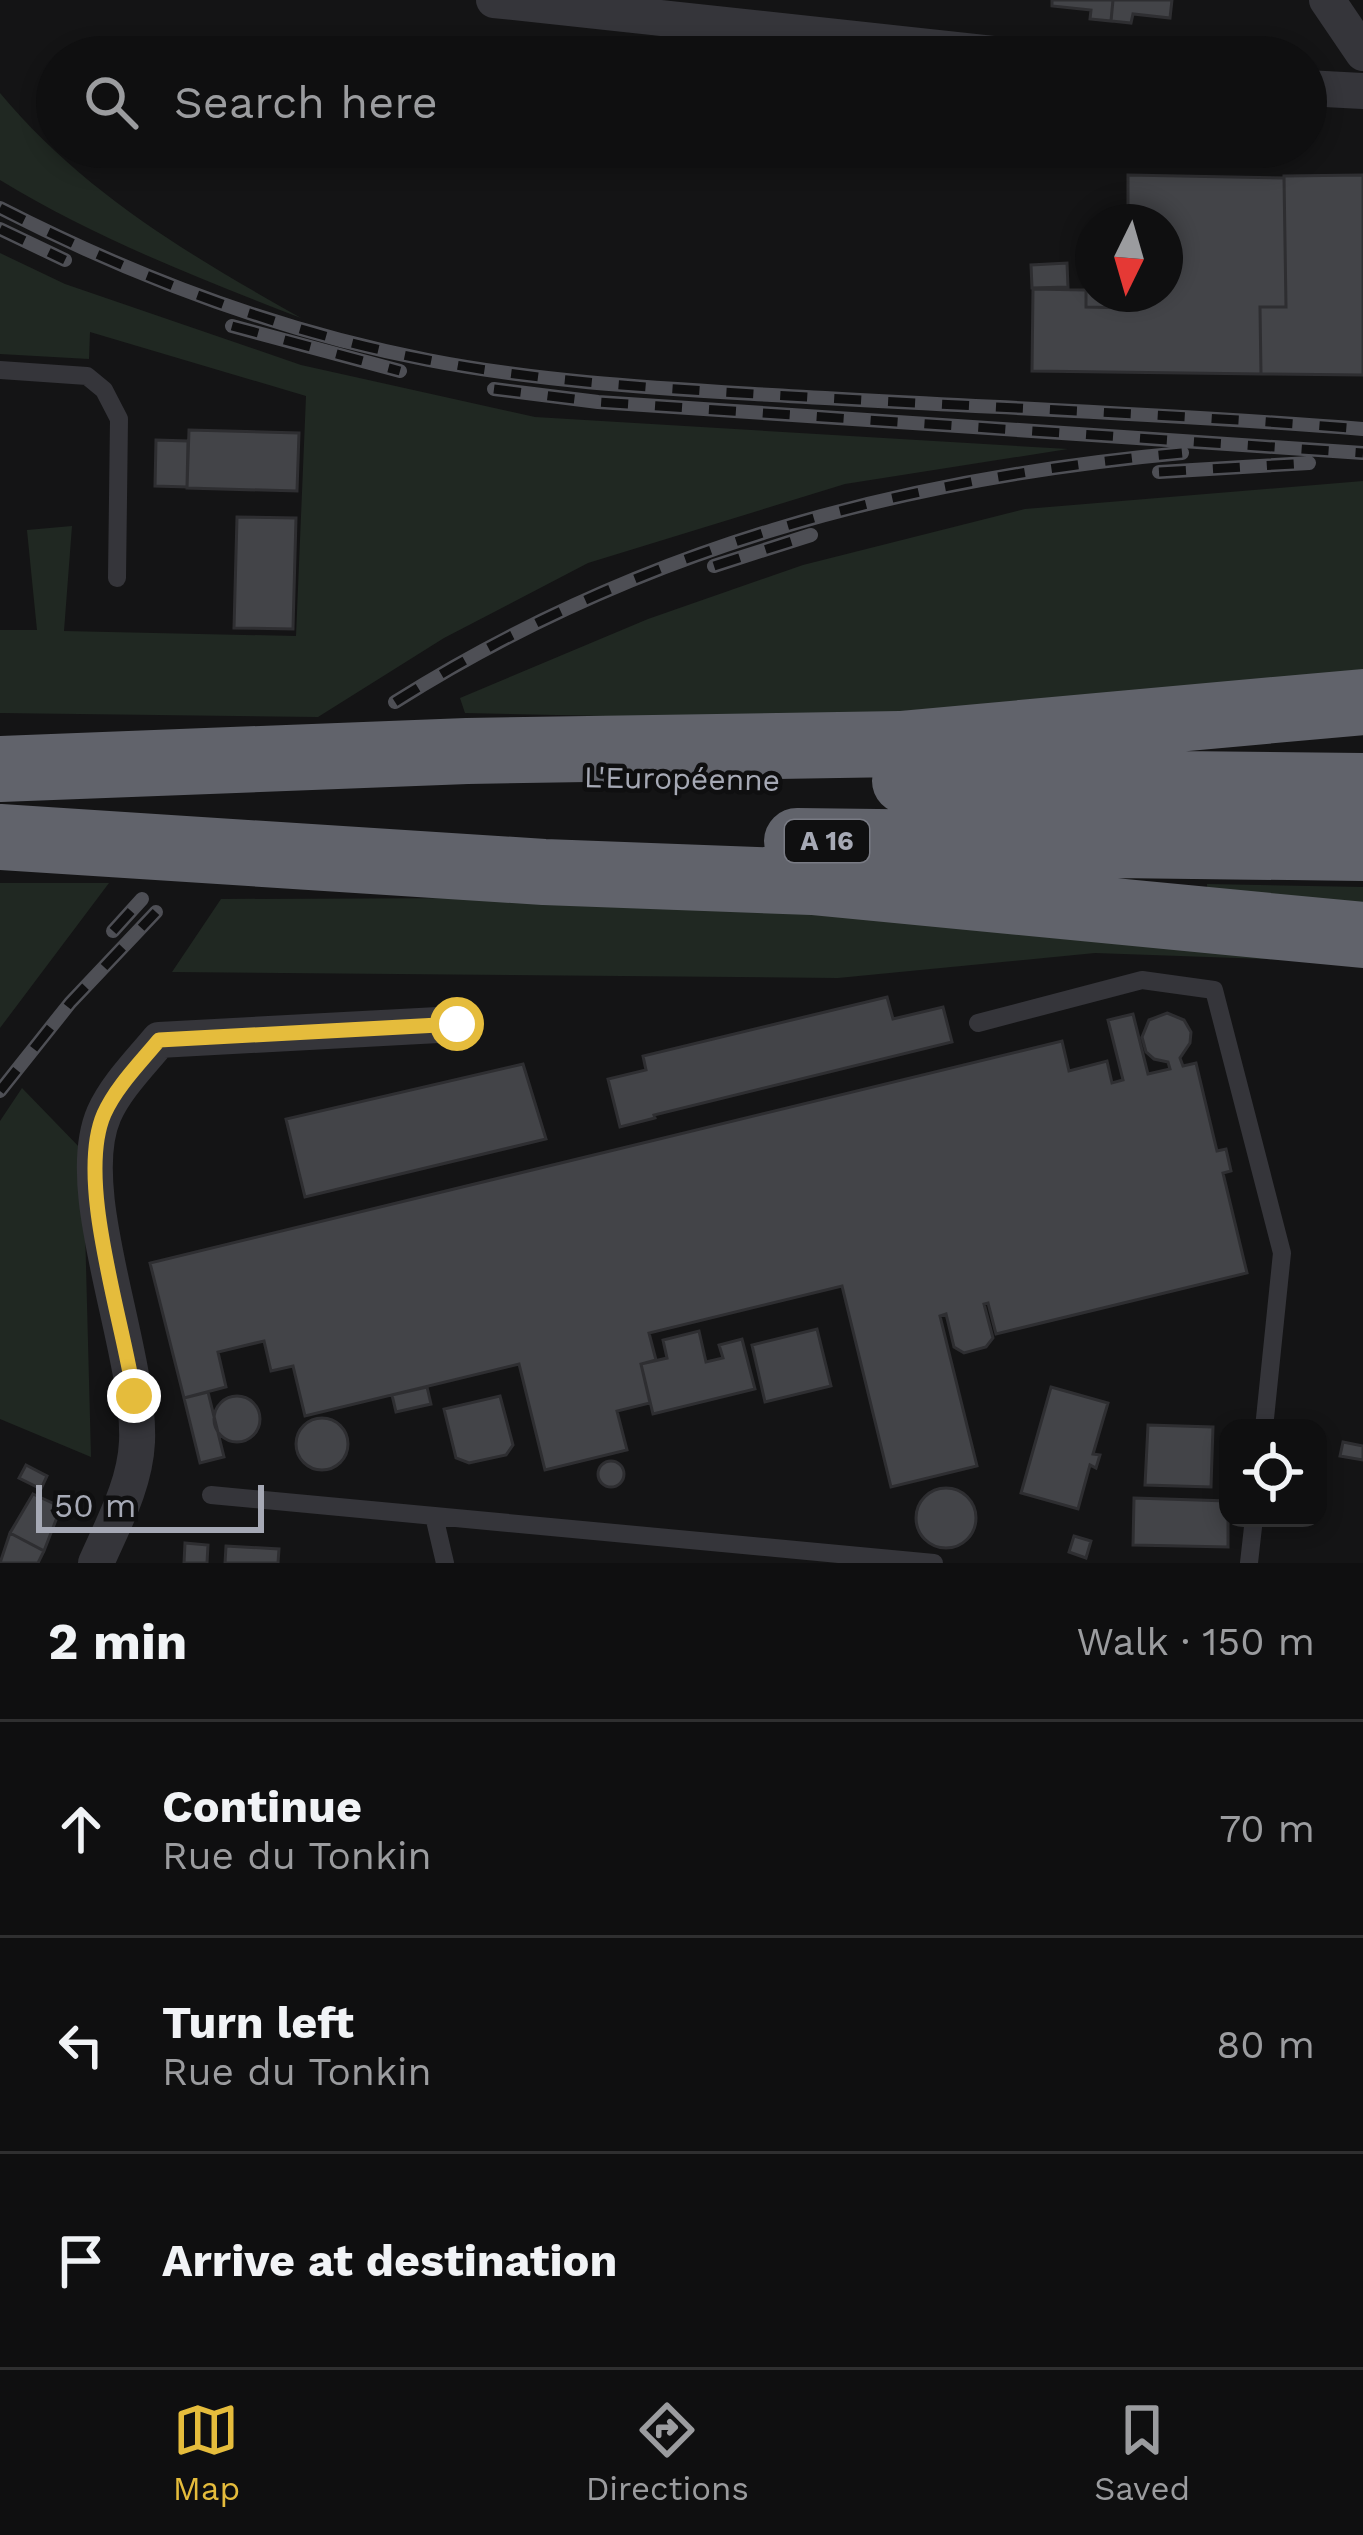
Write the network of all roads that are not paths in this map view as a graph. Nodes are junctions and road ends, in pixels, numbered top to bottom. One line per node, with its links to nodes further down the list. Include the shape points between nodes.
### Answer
1 (494, 0): 3 (street)
2 (1327, 0): 4 (street)
3 (827, 36)
4 (1363, 53)
5 (1327, 89): 6 (street)
6 (1363, 92)
7 (0, 370): 8 (lane, via 87,376 104,390 119,419)
8 (117, 578)
9 (1363, 702): 10 (highway, via 900,744)
10 (381, 765): 11 (highway, L'Européenne / A 16); 12 (highway, L'Européenne / A 16)
11 (0, 770)
12 (1363, 787)
13 (0, 835): 14 (highway)
14 (279, 846): 15 (highway, L'Européenne / A 16); 16 (highway, via 812,882)
15 (1363, 848)
16 (1363, 934)
17 (978, 1023): 19 (lane, via 1142,980 1214,990 1282,1253)
18 (457, 1024): 24 (street, via 159,1040 112,1100 99,1129 96,1185 137,1441 128,1491)
19 (1265, 1419)
20 (211, 1496): 21 (lane)
21 (434, 1516): 23 (lane); 25 (lane)
22 (1253, 1527): 27 (lane)
23 (800, 1557): 26 (lane)
24 (96, 1563)
25 (445, 1563)
26 (934, 1563)
27 (1250, 1563)

